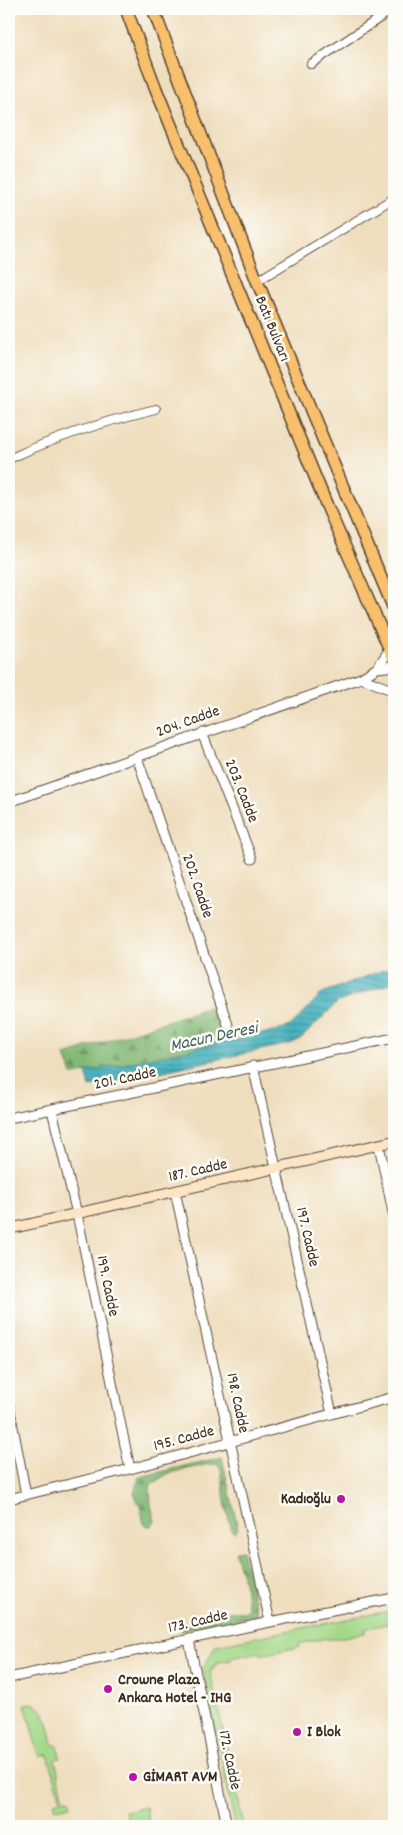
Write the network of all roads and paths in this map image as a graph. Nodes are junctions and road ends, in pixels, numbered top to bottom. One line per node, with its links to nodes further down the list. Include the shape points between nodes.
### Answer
1 (126, 9): 11 (main road, Batı Bulvarı, via 327,506)
2 (154, 9): 6 (main road, Batı Bulvarı)
3 (393, 9): 4 (street)
4 (311, 64)
5 (394, 198): 6 (street)
6 (257, 281): 9 (main road, Batı Bulvarı)
7 (156, 409): 8 (street, via 106,421)
8 (9, 459)
9 (390, 592): 10 (main road, Batı Bulvarı)
10 (394, 609)
11 (393, 651): 13 (street, 204. Cadde)
12 (394, 666): 13 (street, 204. Cadde)
13 (377, 668): 14 (street, 204. Cadde)
14 (361, 678): 15 (street); 16 (street, 204. Cadde)
15 (394, 691)
16 (202, 733): 17 (street, 204. Cadde); 19 (street, 203. Cadde)
17 (137, 757): 18 (street, 204. Cadde); 20 (street, 202. Cadde)
18 (9, 802)
19 (252, 859)
20 (228, 1025)
21 (394, 1038): 22 (street, 201. Cadde)
22 (253, 1066): 23 (street, 201. Cadde); 27 (street, 197. Cadde)
23 (52, 1110): 24 (street, 201. Cadde); 29 (street, 199. Cadde)
24 (9, 1118)
25 (394, 1141): 26 (main road, 187. Cadde)
26 (379, 1145): 27 (main road, 187. Cadde); 30 (street)
27 (276, 1168): 28 (main road, 187. Cadde); 34 (street, 197. Cadde)
28 (175, 1192): 29 (main road, 187. Cadde); 35 (street, 198. Cadde)
29 (77, 1214): 31 (main road, 187. Cadde); 36 (street, 199. Cadde)
30 (394, 1217)
31 (9, 1229)
32 (394, 1397): 34 (street, 195. Cadde)
33 (9, 1406): 37 (street)
34 (332, 1414): 35 (street, 195. Cadde)
35 (230, 1442): 36 (street, 195. Cadde); 40 (street, 198. Cadde)
36 (130, 1469): 37 (street, 195. Cadde)
37 (26, 1495): 38 (street, 195. Cadde)
38 (9, 1499)
39 (394, 1598): 40 (street, 173. Cadde)
40 (270, 1622): 41 (street, 173. Cadde)
41 (189, 1640): 42 (street, 173. Cadde); 43 (street, 172. Cadde)
42 (9, 1678)
43 (227, 1826)

